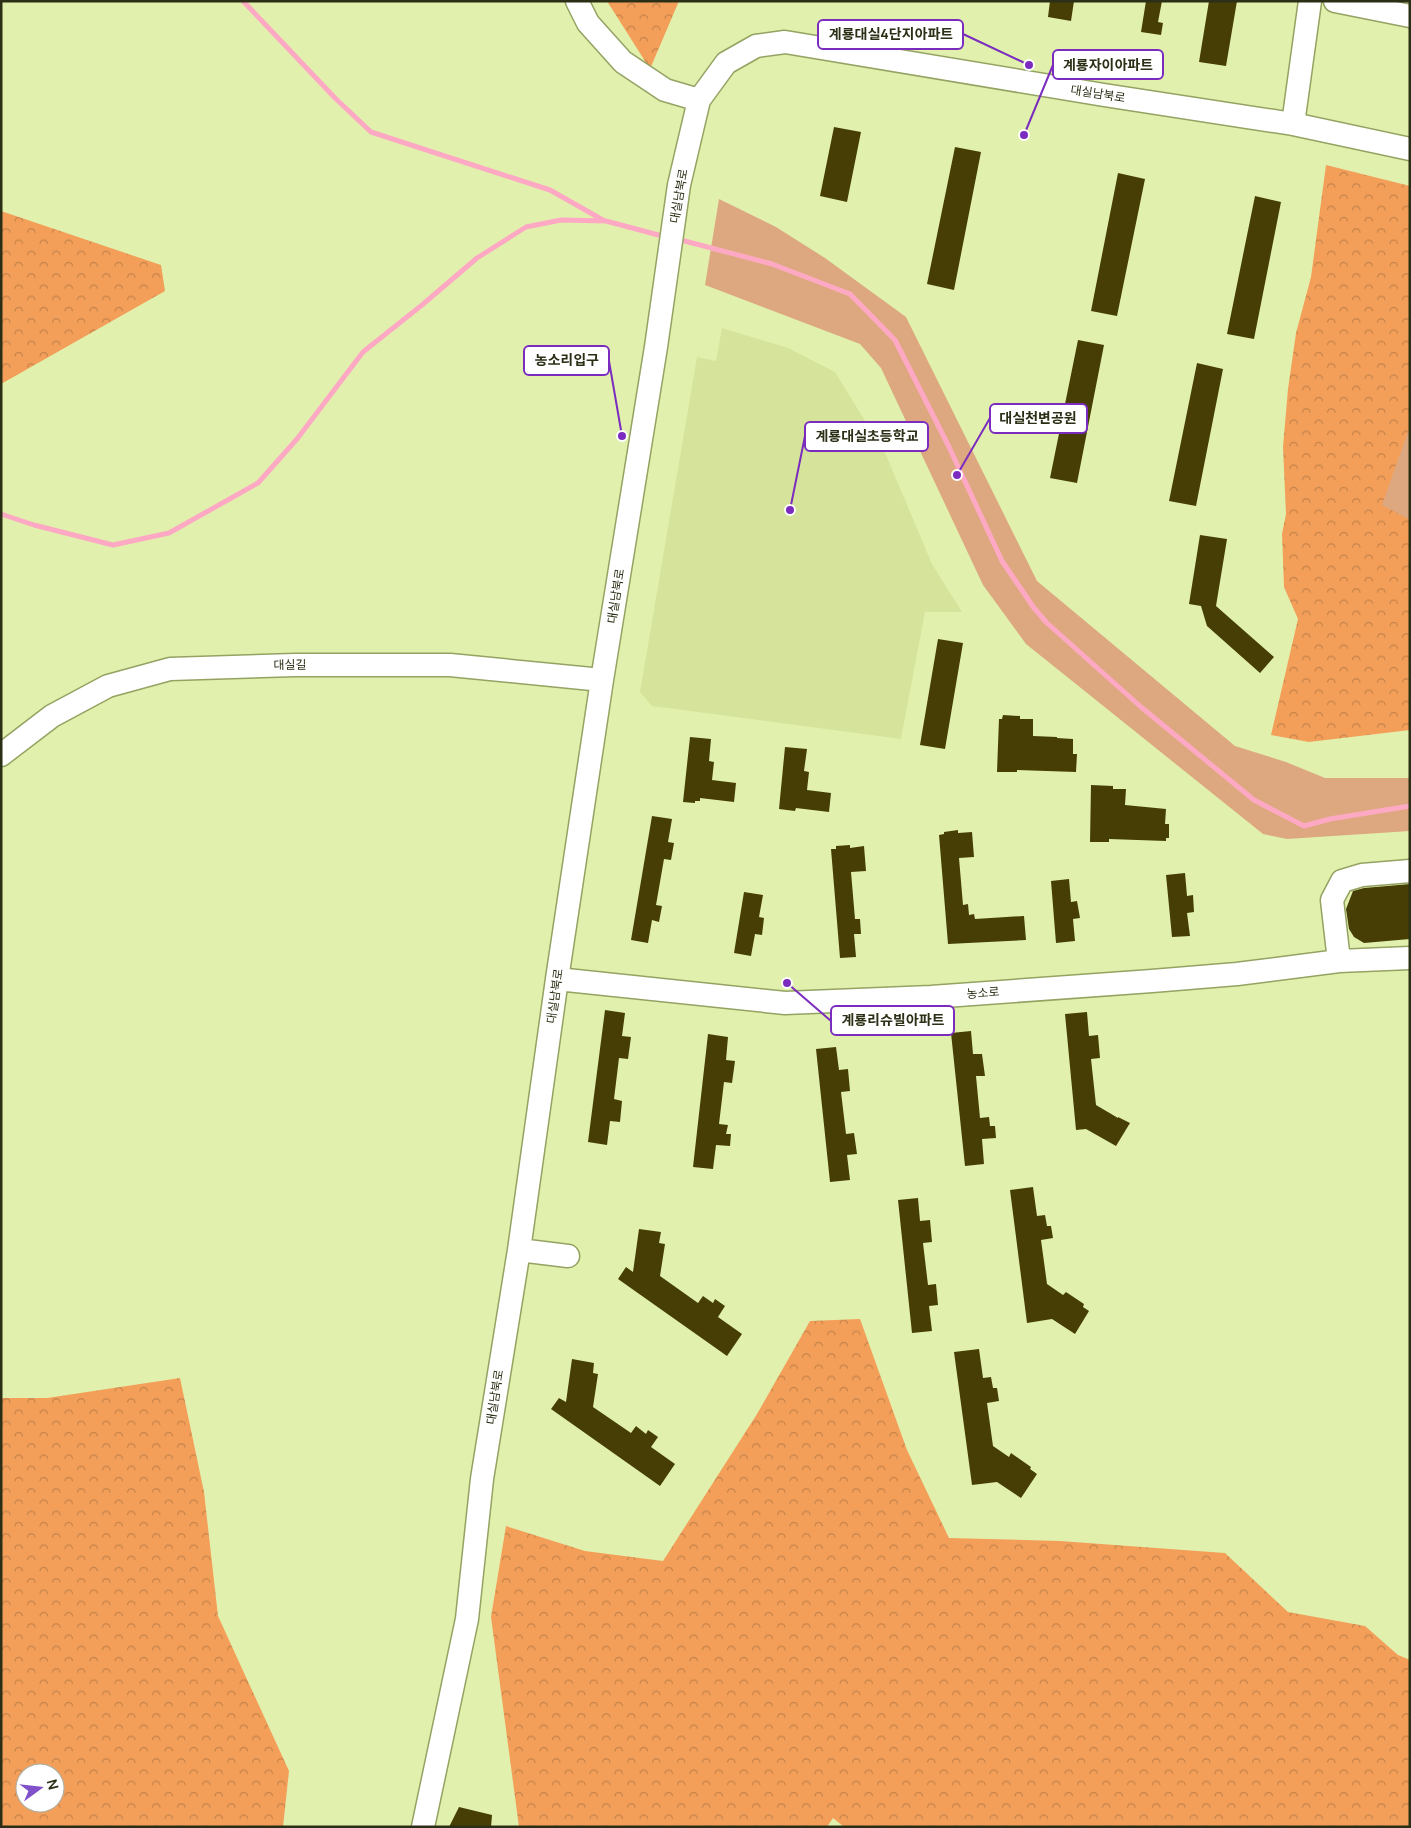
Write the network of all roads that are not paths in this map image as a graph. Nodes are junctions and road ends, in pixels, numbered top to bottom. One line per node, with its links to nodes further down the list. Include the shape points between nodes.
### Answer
1 (577, 1): 5 (street, via 588,23 623,62 665,90)
2 (1310, 1): 6 (street)
3 (1335, 1): 4 (street)
4 (1410, 16)
5 (699, 100): 6 (street, 대실남북로, via 726,63 756,46 785,42); 8 (street, 대실남북로, via 679,185)
6 (1292, 124): 7 (street, 대실남북로)
7 (1410, 149)
8 (602, 680): 9 (street, 대실길, via 450,665 170,669 108,686 52,716); 13 (street, 대실남북로)
9 (1, 755)
10 (1410, 871): 12 (street, via 1362,874 1342,881 1332,900)
11 (1410, 958): 12 (street, 농소로)
12 (1339, 961): 13 (street, 농소로, via 1152,981 931,997 785,1003)
13 (557, 979): 14 (street, 대실남북로)
14 (519, 1250): 15 (street); 16 (street, 대실남북로, via 482,1479 467,1619)
15 (568, 1256)
16 (423, 1827)

